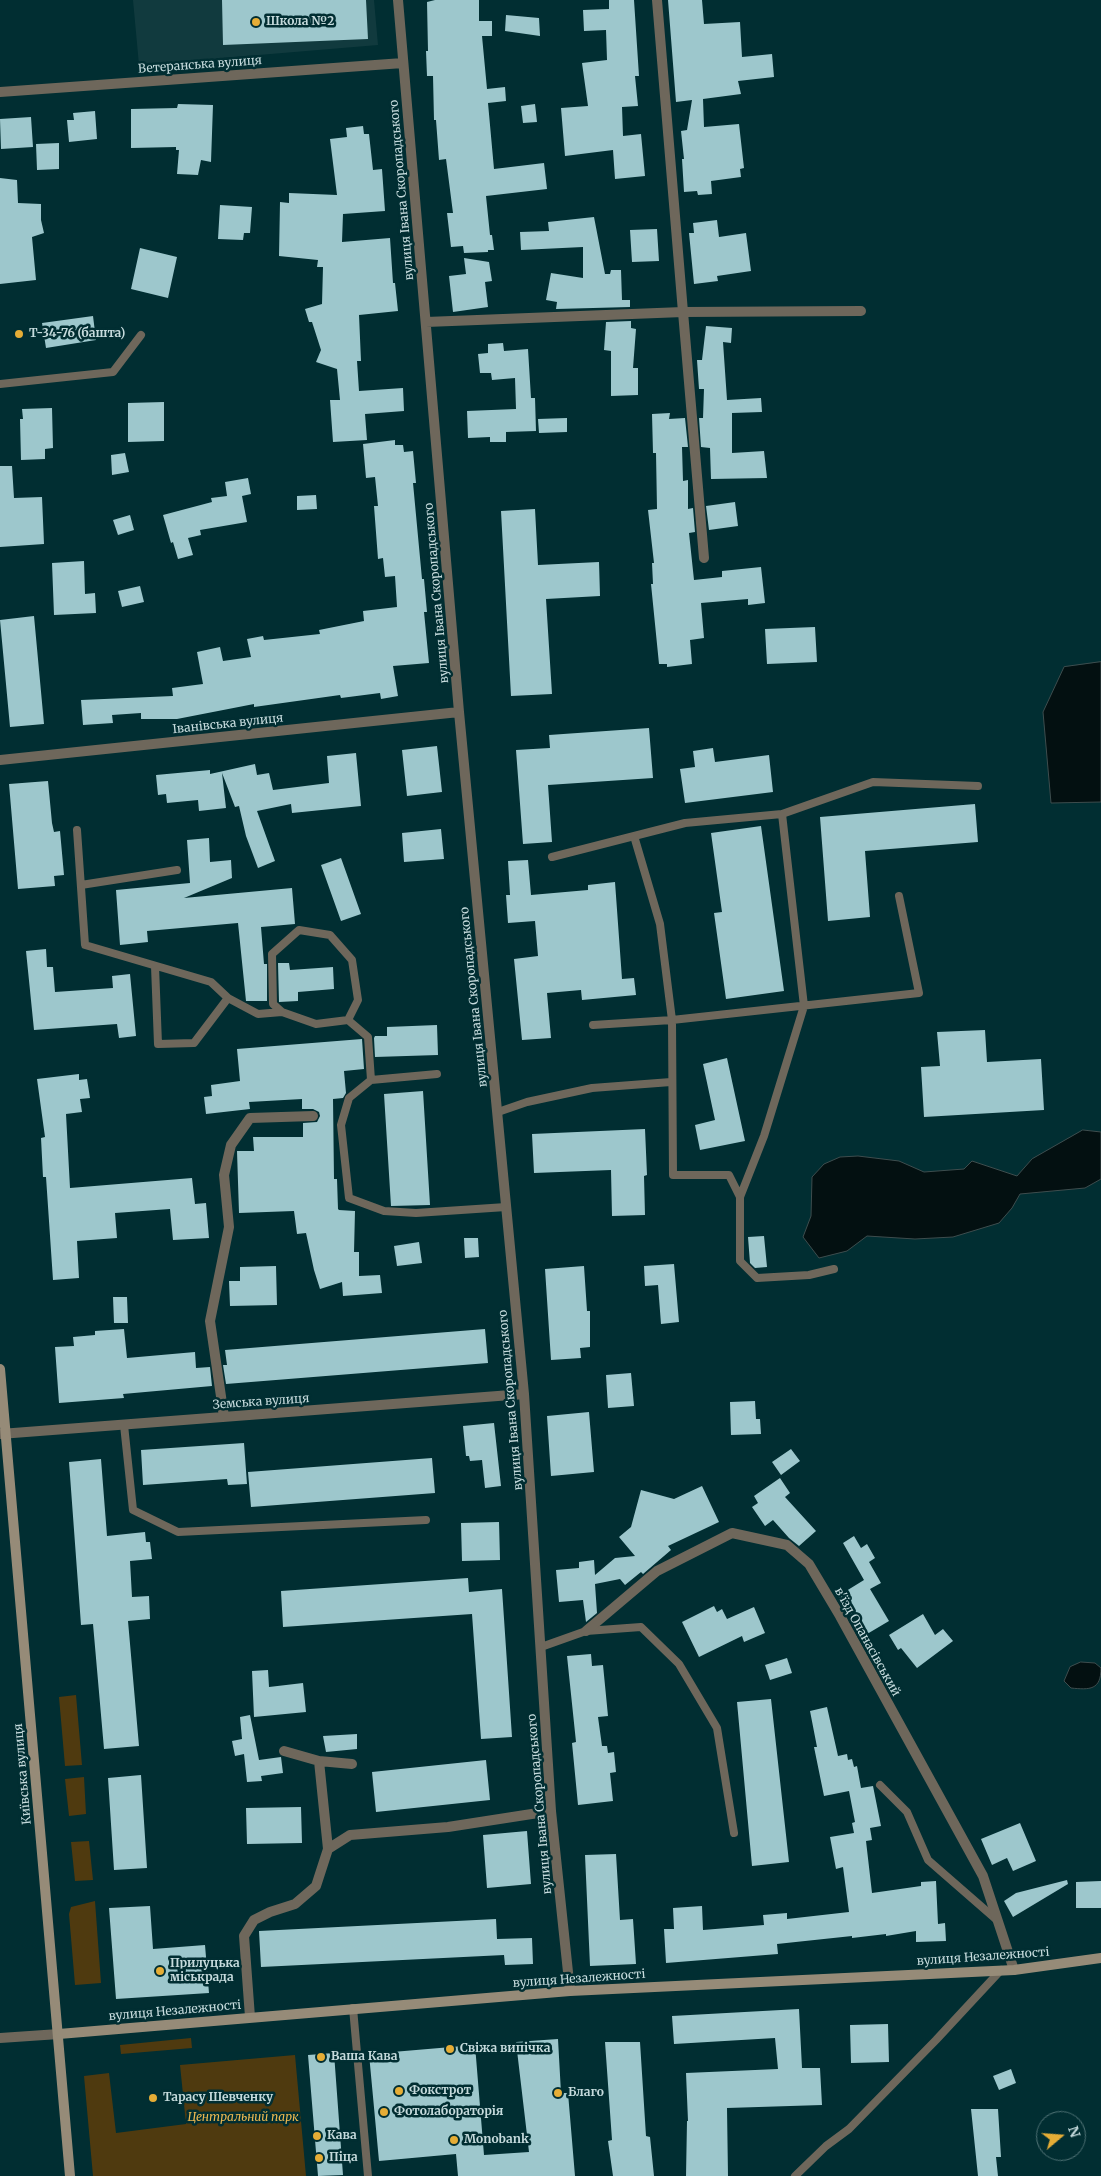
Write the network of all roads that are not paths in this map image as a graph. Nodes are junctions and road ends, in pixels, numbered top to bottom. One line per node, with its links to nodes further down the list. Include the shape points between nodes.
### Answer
1 (398, 0): 3 (street, вулиця Івана Скоропадського)
2 (656, 0): 6 (street)
3 (402, 64): 4 (street, Ветеранська вулиця); 7 (street, вулиця Івана Скоропадського)
4 (0, 92)
5 (861, 311): 6 (street)
6 (682, 312): 7 (street); 10 (street)
7 (426, 322): 11 (street, вулиця Івана Скоропадського)
8 (141, 335): 9 (lane, via 113,372)
9 (0, 384)
10 (704, 558)
11 (459, 712): 12 (street, Іванівська вулиця); 31 (street, вулиця Івана Скоропадського)
12 (0, 760)
13 (978, 786): 14 (lane, via 872,782)
14 (782, 814): 16 (lane, via 684,823); 23 (lane)
15 (77, 830): 19 (lane)
16 (634, 836): 17 (lane); 26 (lane, via 660,924)
17 (552, 857)
18 (177, 870): 19 (lane)
19 (81, 885): 21 (lane, via 85,945)
20 (899, 896): 23 (lane, via 919,993)
21 (155, 966): 22 (lane, via 211,982); 22 (lane, via 158,1044 194,1043)
22 (228, 998): 24 (lane, via 258,1014)
23 (804, 1006): 26 (lane); 33 (lane, via 764,1136)
24 (282, 1012): 25 (lane, via 316,1024); 25 (lane, via 273,1004 272,954 299,930 330,935 352,960 358,1000)
25 (348, 1020): 29 (lane, via 368,1037)
26 (672, 1020): 27 (lane); 30 (lane)
27 (593, 1025)
28 (437, 1074): 29 (lane)
29 (371, 1080): 34 (lane, via 349,1098 341,1125 348,1198 384,1211 416,1213)
30 (671, 1082): 31 (lane, via 592,1088 527,1102); 33 (lane, via 673,1175 729,1175)
31 (498, 1112): 34 (street, вулиця Івана Скоропадського)
32 (313, 1116): 38 (street, via 250,1118 231,1145 224,1174 229,1227 210,1321)
33 (740, 1197): 35 (lane, via 740,1261 757,1278 809,1275)
34 (506, 1207): 37 (street, вулиця Івана Скоропадського)
35 (834, 1269)
36 (0, 1369): 40 (main road, Київська вулиця)
37 (524, 1394): 38 (street, Земська вулиця); 43 (street, вулиця Івана Скоропадського)
38 (224, 1417): 39 (street, Земська вулиця)
39 (124, 1425): 40 (street, Земська вулиця); 41 (lane, via 133,1510 178,1532)
40 (3, 1434): 58 (main road, Київська вулиця)
41 (426, 1520)
42 (586, 1632): 43 (lane); 49 (lane, via 641,1627 678,1664 717,1728); 51 (street, в'їзд Опанасівський, via 657,1571 732,1533 787,1545 809,1564 840,1616 983,1876)
43 (541, 1647): 48 (street, вулиця Івана Скоропадського)
44 (284, 1751): 45 (street)
45 (319, 1761): 46 (street); 50 (street)
46 (352, 1764)
47 (880, 1785): 51 (lane, via 906,1812 928,1860)
48 (551, 1811): 50 (street, via 448,1827 350,1836); 55 (street, вулиця Івана Скоропадського)
49 (734, 1833)
50 (328, 1849): 57 (street, via 316,1886 295,1904 254,1920 244,1936)
51 (998, 1920): 54 (street, в'їзд Опанасівський)
52 (1101, 1958): 54 (main road, вулиця Незалежності)
53 (1001, 1970): 54 (main road, вулиця Незалежності); 55 (main road, вулиця Незалежності); 62 (lane, via 849,2129)
54 (1014, 1970)
55 (570, 1991): 56 (main road, вулиця Незалежності)
56 (353, 2008): 57 (main road, вулиця Незалежності); 61 (lane)
57 (250, 2016): 58 (main road, вулиця Незалежності)
58 (59, 2034): 59 (street); 60 (main road, Київська вулиця)
59 (0, 2038)
60 (70, 2176)
61 (368, 2176)
62 (795, 2176)

